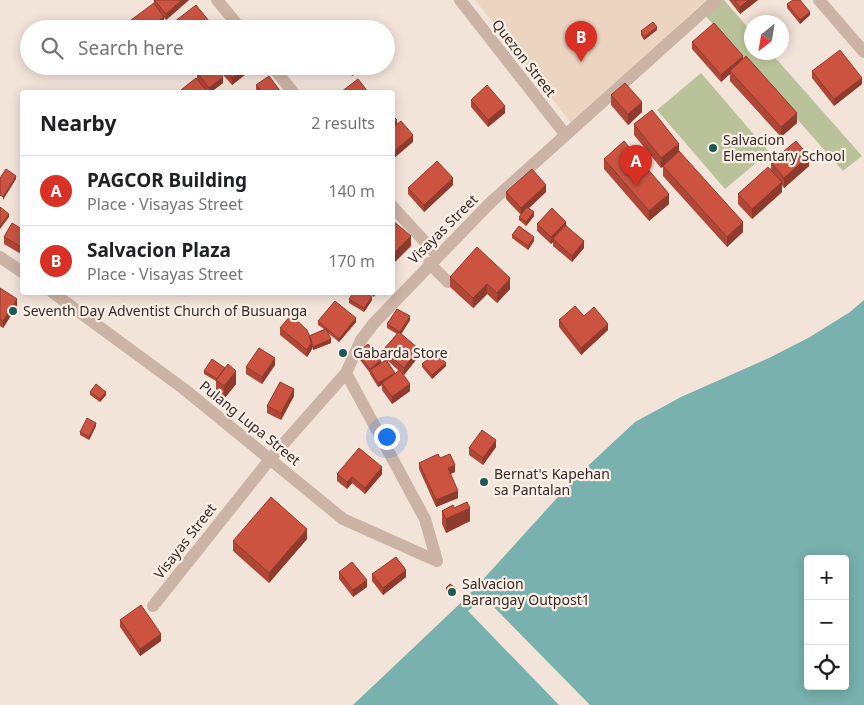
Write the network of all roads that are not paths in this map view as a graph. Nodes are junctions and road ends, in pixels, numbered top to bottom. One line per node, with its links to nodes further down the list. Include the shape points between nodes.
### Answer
1 (217, 0): 5 (street)
2 (460, 0): 9 (street, Quezon Street)
3 (716, 0): 9 (street, Visayas Street)
4 (819, 0): 6 (street)
5 (234, 20)
6 (864, 52)
7 (279, 75): 8 (street)
8 (291, 90)
9 (565, 134): 12 (street, Visayas Street)
10 (395, 210): 12 (street)
11 (0, 257): 13 (street)
12 (434, 260): 14 (street); 16 (street, Visayas Street, via 374,323 361,340)
13 (20, 271)
14 (448, 282)
15 (56, 295): 17 (street, Pulang Lupa Street)
16 (346, 373): 17 (street, Visayas Street); 17 (street, Pulang Lupa Street, via 425,519 437,561 343,519)
17 (271, 458): 18 (street, Visayas Street)
18 (153, 606)

